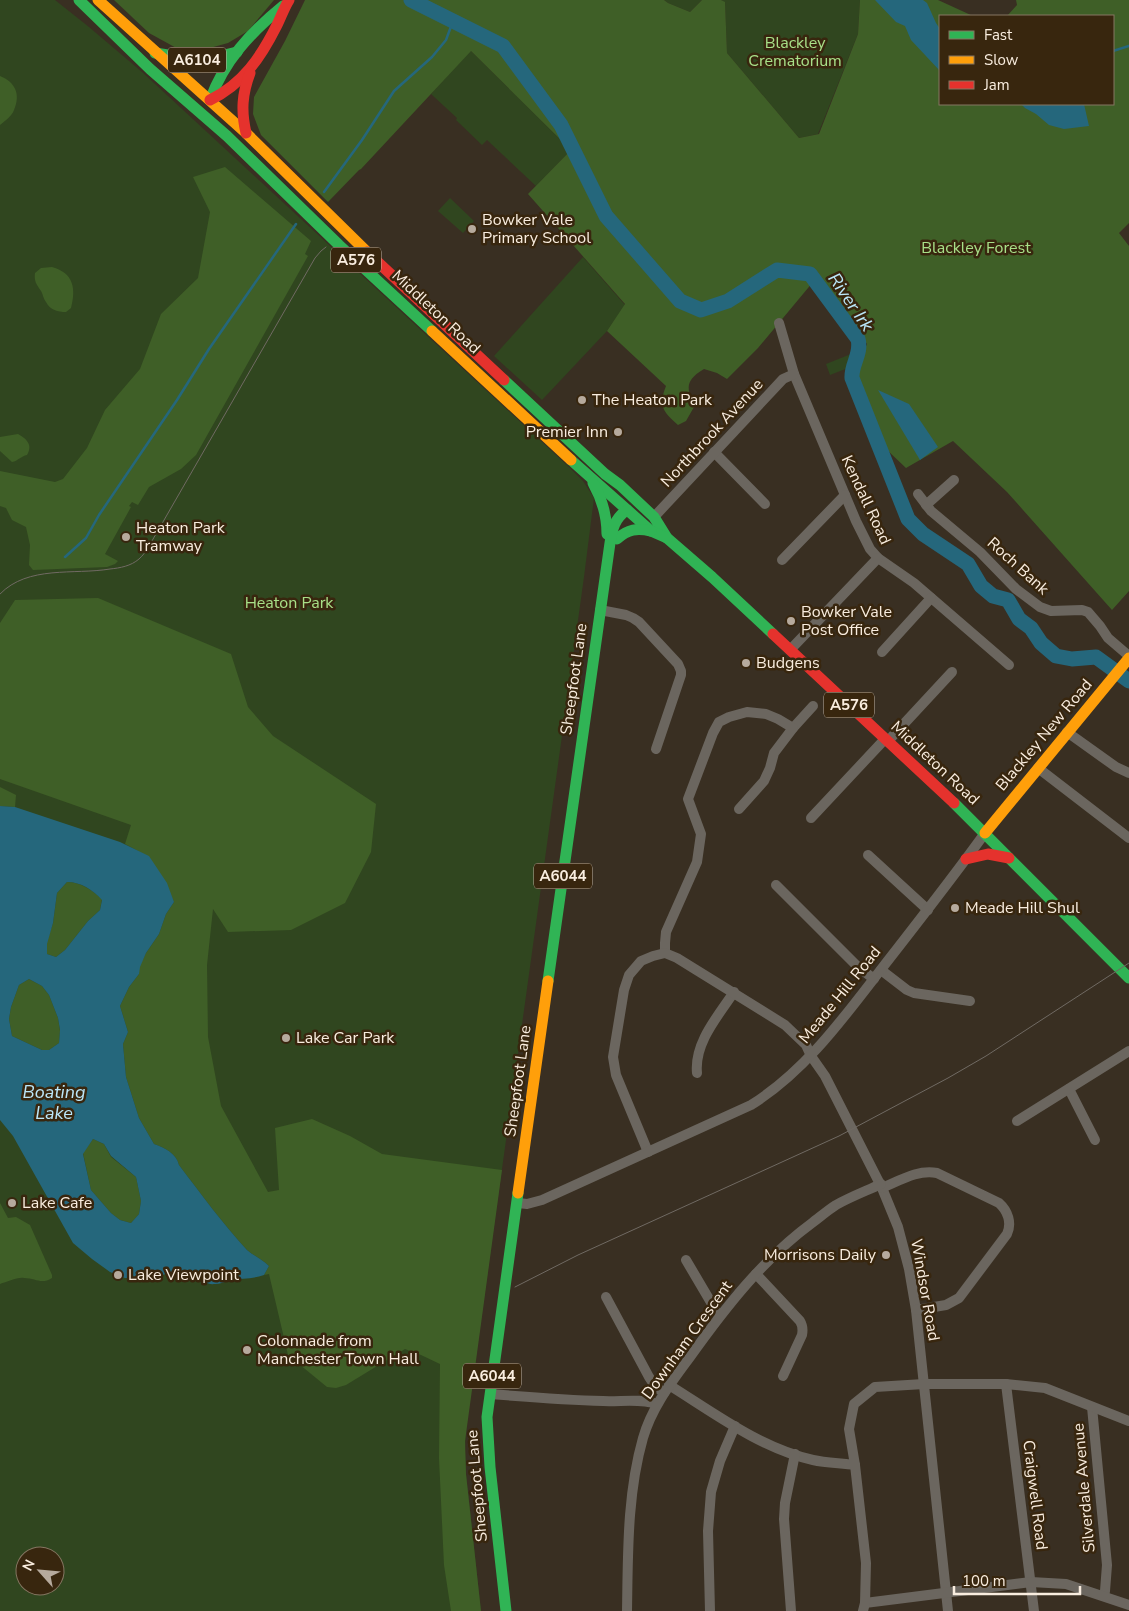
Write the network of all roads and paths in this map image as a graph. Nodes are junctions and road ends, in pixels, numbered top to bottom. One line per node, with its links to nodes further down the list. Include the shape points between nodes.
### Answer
1 (78, 0): 7 (main road, Middleton Road / A576)
2 (98, 0): 4 (main road, Middleton Road / A576)
3 (287, 2): 5 (main road, A6104); 6 (main road, A6104)
4 (155, 52): 5 (main road, A6104, via 199,60); 8 (main road, Middleton Road / A576)
5 (238, 52): 8 (main road, A6104, via 222,72)
6 (253, 67): 8 (main road, A6104, via 229,90); 9 (main road, A6104, via 241,104)
7 (175, 91): 8 (main road, A6104); 10 (main road, Middleton Road / A576)
8 (210, 100): 9 (main road, Middleton Road / A576); 10 (main road)
9 (246, 133): 13 (main road, Middleton Road / A576, via 348,235)
10 (228, 136): 14 (main road, Middleton Road / A576, via 339,245)
11 (779, 323): 12 (street, Kendall Road)
12 (794, 374): 15 (street, Northbrook Avenue, via 783,379); 20 (street, Kendall Road)
13 (536, 409): 14 (main road); 16 (main road, Middleton Road / A576)
14 (536, 428): 17 (main road, Middleton Road / A576)
15 (714, 452): 21 (street); 25 (street, Northbrook Avenue)
16 (605, 474): 23 (main road, Middleton Road / A576); 24 (main road, A576, via 610,485 625,500)
17 (589, 476): 24 (main road, Middleton Road / A576); 29 (main road, Sheepfoot Lane / A6044, via 607,515)
18 (954, 480): 22 (street)
19 (918, 494): 22 (street, Roch Bank)
20 (845, 495): 30 (street, Kendall Road, via 865,540); 31 (street)
21 (765, 504)
22 (926, 505): 36 (street, Roch Bank, via 1016,589 1040,607 1051,611 1088,612)
23 (645, 508): 24 (main road); 25 (main road, Middleton Road / A576)
24 (627, 510): 26 (main road, Middleton Road / A576); 28 (main road, Sheepfoot Lane / A6044); 29 (main road, Sheepfoot Lane / A6044, via 615,521)
25 (654, 517): 27 (main road, Middleton Road / A576)
26 (651, 531): 27 (main road, Middleton Road / A576); 28 (main road, via 632,529)
27 (667, 538): 34 (main road, Middleton Road / A576)
28 (617, 539): 29 (main road, Sheepfoot Lane / A6044)
29 (608, 555): 33 (main road, Sheepfoot Lane / A6044)
30 (878, 558): 32 (street, Kendall Road); 34 (street)
31 (782, 560)
32 (931, 598): 35 (street); 37 (street, Kendall Road)
33 (600, 610): 43 (street, via 634,618 674,659 681,671); 68 (main road, Sheepfoot Lane / A6044)
34 (790, 650): 42 (main road, Middleton Road / A576)
35 (882, 652)
36 (1127, 660): 41 (main road, Blackley New Road)
37 (1009, 665)
38 (952, 672): 42 (street)
39 (814, 706): 40 (street)
40 (793, 728): 46 (street, via 774,752 764,781); 55 (street, via 766,714 748,712 719,722 688,799 701,834 697,862 666,932)
41 (1067, 732): 44 (main road, Blackley New Road); 45 (street)
42 (887, 740): 47 (street); 48 (main road, Middleton Road / A576)
43 (656, 749)
44 (1038, 768): 48 (main road, Blackley New Road); 49 (street)
45 (1129, 773)
46 (739, 809)
47 (812, 818)
48 (985, 833): 51 (street, Meade Hill Road); 52 (main road, Middleton Road / A576)
49 (1129, 838)
50 (868, 855): 54 (street)
51 (966, 859): 52 (main road, via 984,854); 54 (street, Meade Hill Road)
52 (1009, 859): 57 (main road, Middleton Road / A576)
53 (776, 885): 56 (street, via 857,966)
54 (928, 910): 56 (street, Meade Hill Road)
55 (665, 954): 58 (street, Windsor Road); 66 (street, via 641,961 629,975 614,1057 616,1075)
56 (877, 975): 59 (street, via 914,993); 61 (street, Meade Hill Road)
57 (1129, 978)
58 (734, 992): 61 (street, Windsor Road, via 796,1034); 62 (street, via 702,1044 696,1064)
59 (970, 1001)
60 (1129, 1051): 63 (street)
61 (811, 1056): 66 (street, Meade Hill Road, via 755,1102); 67 (street, Windsor Road)
62 (697, 1073)
63 (1069, 1089): 64 (street); 65 (street)
64 (1017, 1121)
65 (1095, 1140)
66 (648, 1152): 68 (street, Meade Hill Road, via 542,1200 527,1204)
67 (882, 1186): 70 (street, Downham Crescent, via 835,1206 800,1232); 72 (street, Windsor Road, via 900,1236); 72 (street, Downham Crescent, via 914,1175 937,1173 999,1203 1008,1215 1007,1234 959,1298 946,1305)
68 (518, 1202): 78 (main road, Sheepfoot Lane / A6044)
69 (686, 1260): 73 (street)
70 (756, 1274): 73 (street, Downham Crescent); 74 (street, via 802,1326 802,1335)
71 (606, 1297): 77 (street, via 649,1377 655,1386)
72 (916, 1310): 75 (street, Windsor Road)
73 (719, 1316): 77 (street, Downham Crescent)
74 (783, 1376)
75 (924, 1384): 76 (street); 84 (street, via 875,1387 854,1404 849,1429); 86 (street, Windsor Road)
76 (1006, 1384): 80 (street, via 1045,1388); 85 (street, Craigwell Road)
77 (667, 1389): 79 (street, Downham Crescent); 82 (street)
78 (490, 1394): 79 (street, via 616,1402 642,1400); 90 (main road, Sheepfoot Lane / A6044, via 487,1431)
79 (657, 1404): 91 (street, Downham Crescent, via 642,1439 633,1484)
80 (1092, 1407): 81 (street); 87 (street, Silverdale Avenue, via 1107,1565)
81 (1129, 1422)
82 (735, 1426): 83 (street); 92 (street, via 710,1492)
83 (795, 1454): 84 (street, via 813,1460); 93 (street, via 784,1520)
84 (855, 1465): 89 (street, via 866,1564)
85 (1031, 1582): 86 (street); 87 (street, via 1066,1584); 95 (street, Craigwell Road)
86 (945, 1592): 89 (street); 94 (street, Windsor Road)
87 (1104, 1596): 88 (street)
88 (1129, 1605)
89 (864, 1607)
90 (506, 1611)
91 (627, 1611)
92 (710, 1611)
93 (790, 1611)
94 (948, 1611)
95 (1034, 1611)

